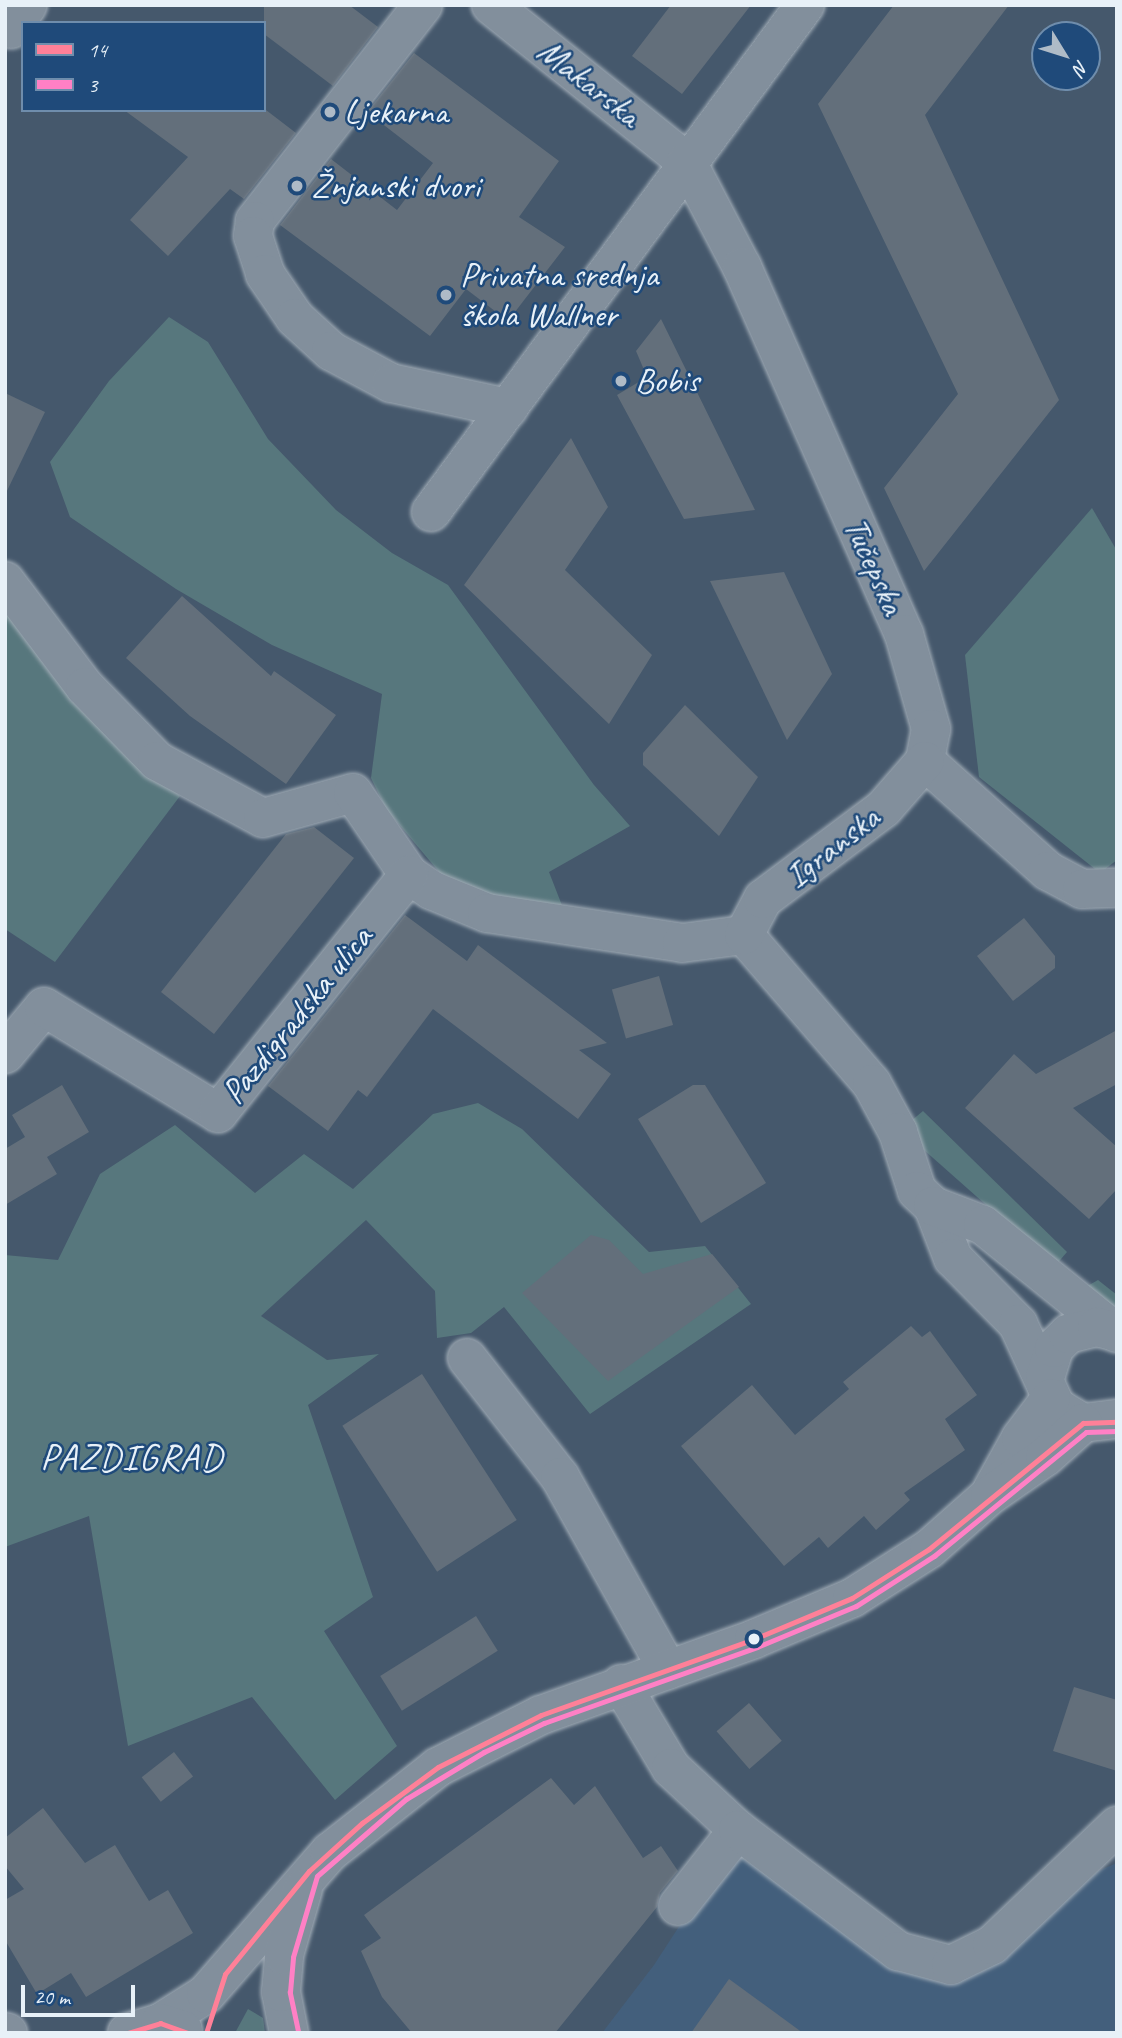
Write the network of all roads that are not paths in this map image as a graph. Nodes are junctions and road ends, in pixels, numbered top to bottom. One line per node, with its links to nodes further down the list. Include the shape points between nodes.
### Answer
1 (423, 5): 5 (street, via 256,221 253,236 265,274 295,318 331,351 391,383)
2 (491, 5): 4 (street, Makarska)
3 (806, 5): 4 (street)
4 (687, 162): 5 (street); 8 (street, Tučepska, via 742,267 904,635 931,729)
5 (508, 408): 6 (street)
6 (431, 512)
7 (5, 581): 9 (street, via 85,687 157,761 263,818 353,793)
8 (925, 761): 10 (street, via 1048,870 1082,889); 11 (street, Igranska, via 884,808 763,899)
9 (409, 875): 11 (street, via 431,890 487,914 682,943); 12 (street, Pazdigradska ulica, via 218,1113 44,1007)
10 (1117, 888)
11 (744, 935): 13 (street, via 872,1084 898,1132 917,1191)
12 (5, 1054)
13 (933, 1206): 14 (street, via 983,1225); 16 (street, via 953,1258 1018,1324)
14 (1116, 1332): 16 (street, via 1087,1327 1068,1334 1054,1348)
15 (467, 1358): 19 (street, via 561,1477)
16 (1048, 1388): 17 (street, via 1064,1415); 18 (street)
17 (1108, 1421): 18 (street)
18 (989, 1494): 19 (street, via 929,1549 852,1598)
19 (668, 1670): 20 (street)
20 (621, 1684): 22 (street, via 671,1768); 23 (street, via 541,1715 438,1767 382,1807)
21 (1117, 1826): 22 (street, via 992,1945 951,1965 898,1951)
22 (738, 1830): 24 (street)
23 (309, 1871): 25 (street); 28 (street, via 284,1955 281,1992)
24 (678, 1906)
25 (226, 1974): 26 (street, via 186,2010); 27 (street)
26 (146, 2031)
27 (206, 2033)
28 (289, 2033)

